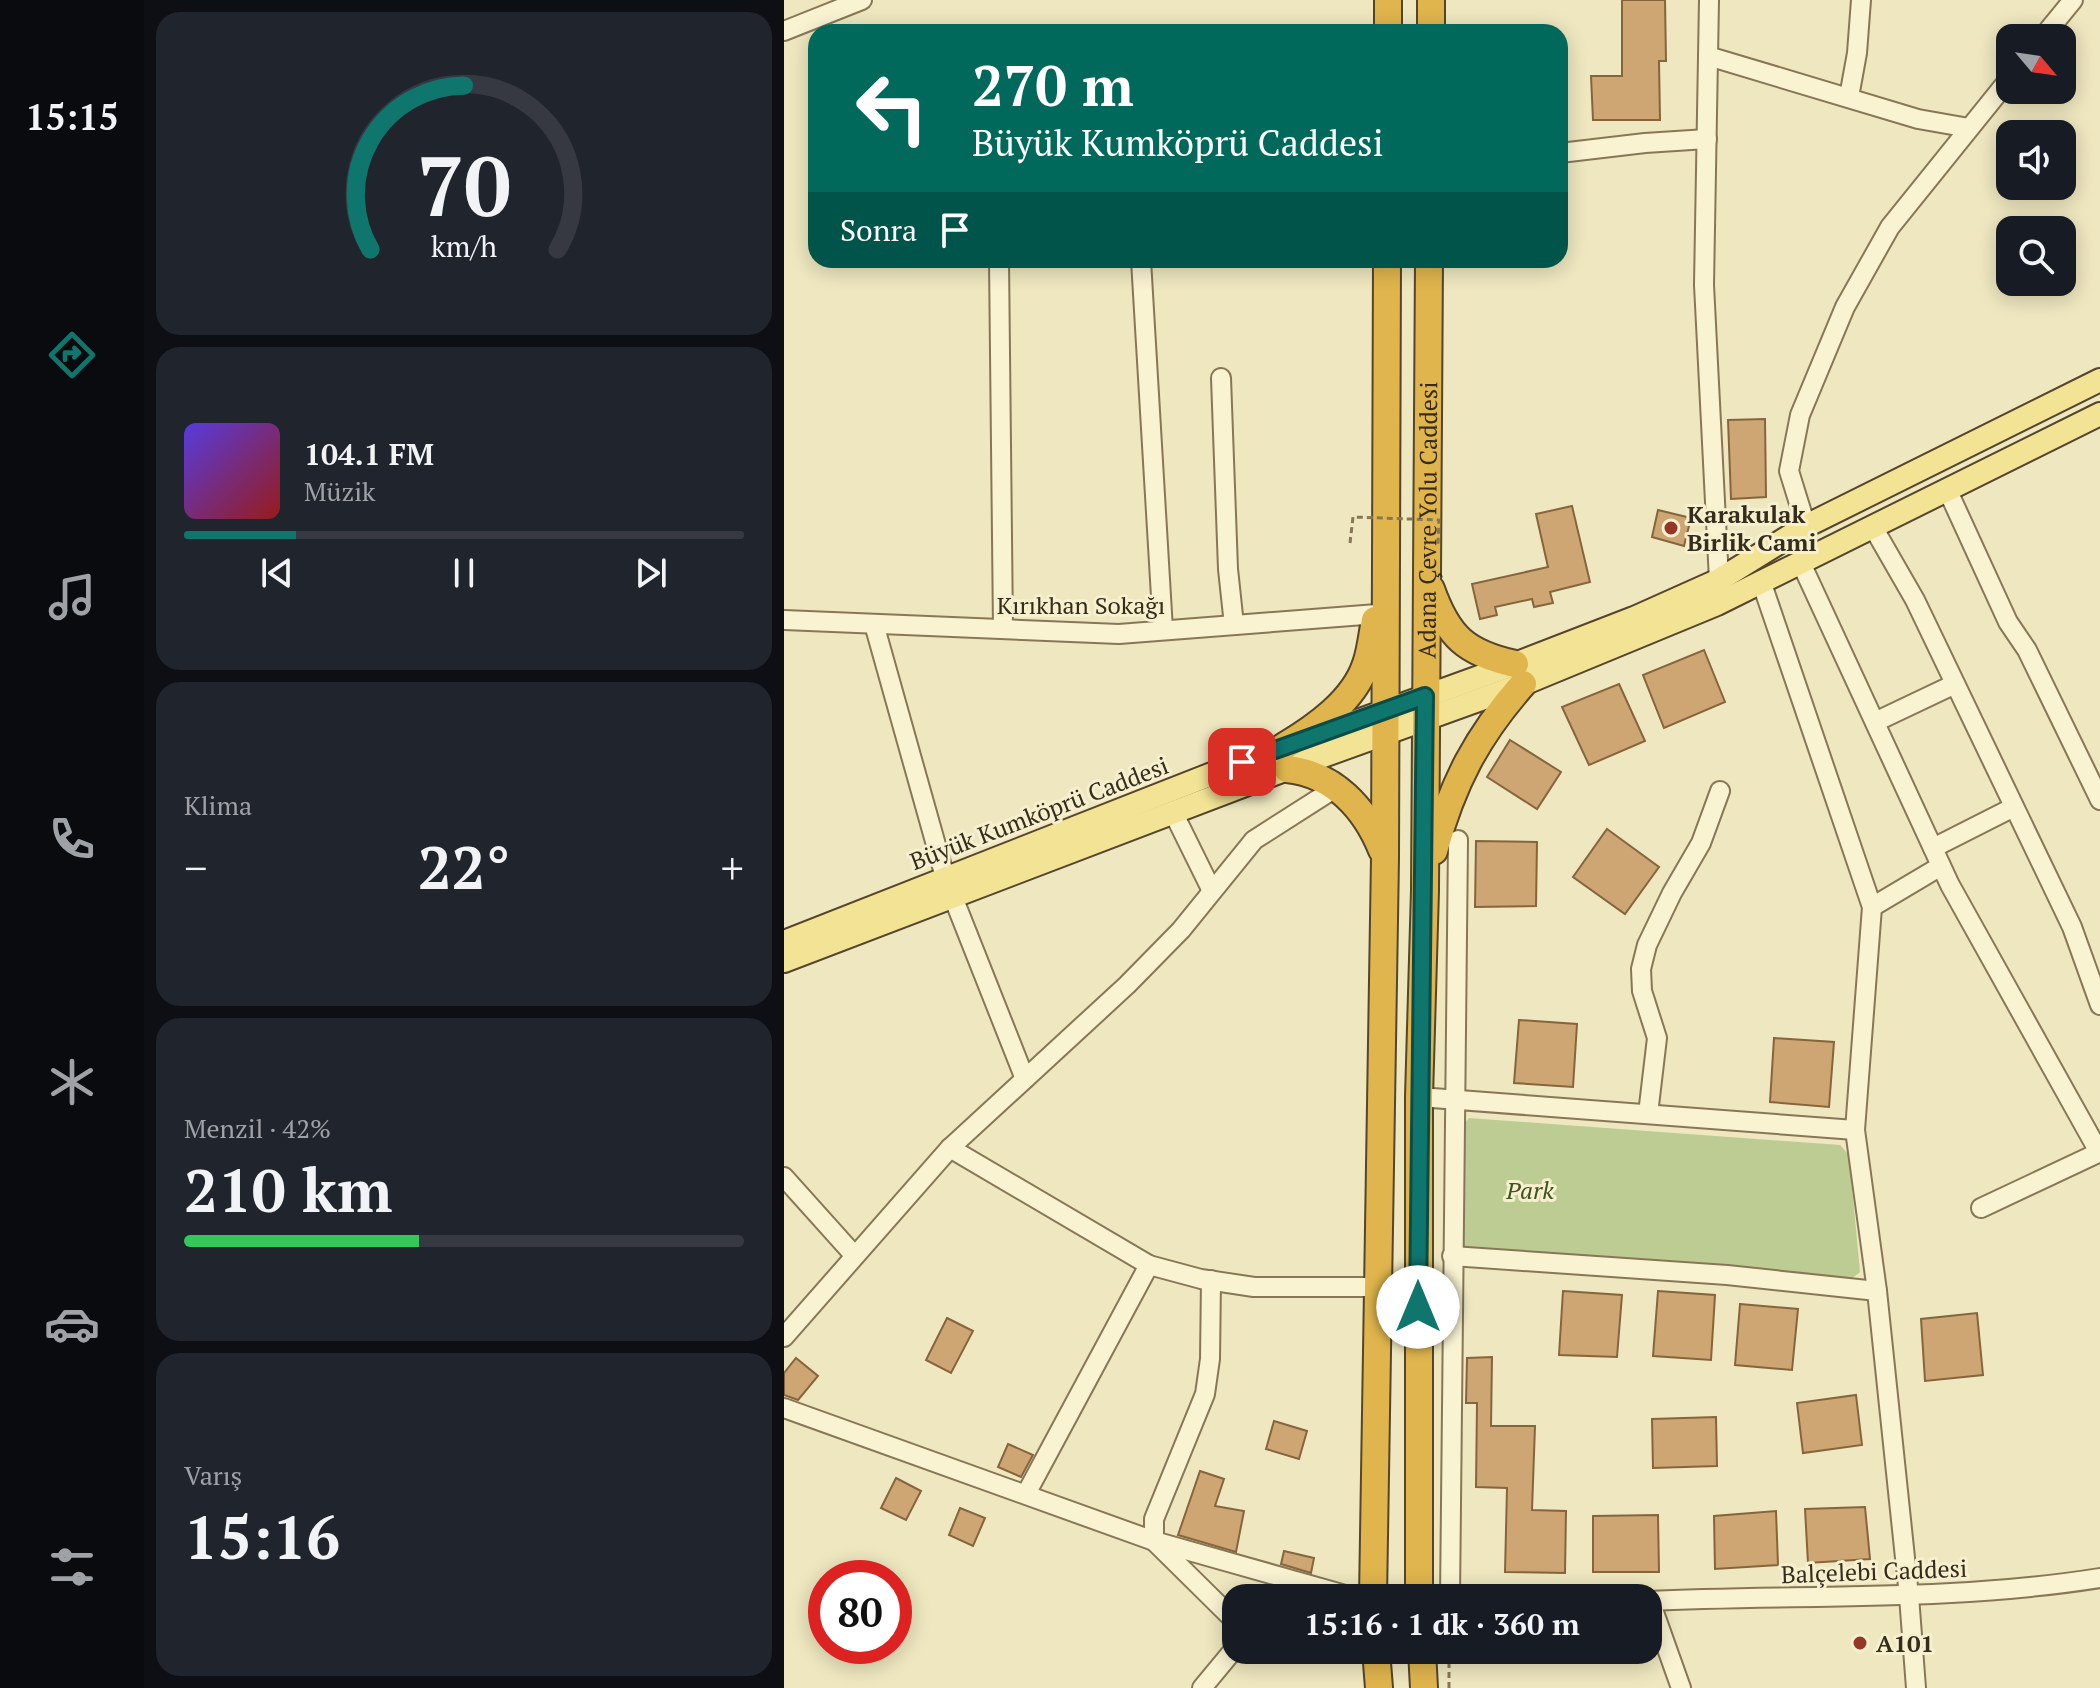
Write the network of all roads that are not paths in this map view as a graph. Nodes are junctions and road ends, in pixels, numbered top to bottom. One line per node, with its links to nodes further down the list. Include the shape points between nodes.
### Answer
1 (862, 0): 10 (street)
2 (1388, 0): 7 (highway)
3 (1431, 0): 8 (highway)
4 (1709, 0): 11 (street)
5 (1861, 0): 13 (street)
6 (2073, 0): 9 (street)
7 (1388, 24)
8 (1431, 24)
9 (2053, 24)
10 (784, 31)
11 (1708, 56): 13 (street); 15 (street)
12 (1996, 95): 14 (street)
13 (1849, 97): 14 (street, via 1918,119)
14 (1969, 128): 25 (street, via 1890,227 1845,307 1800,415 1789,471)
15 (1707, 139): 16 (street); 30 (street, via 1704,285)
16 (1568, 152)
17 (999, 268): 36 (street)
18 (1141, 268): 37 (street)
19 (1387, 268): 28 (highway, Adana Çevre Yolu Caddesi)
20 (1429, 268): 29 (highway, Adana Çevre Yolu Caddesi)
21 (1221, 378): 35 (street)
22 (2100, 380): 25 (main road, Büyük Kumköprü Caddesi)
23 (2100, 414): 24 (main road, Büyük Kumköprü Caddesi)
24 (1947, 489): 26 (main road, Büyük Kumköprü Caddesi); 46 (street)
25 (1806, 526): 30 (main road, Büyük Kumköprü Caddesi)
26 (1873, 527): 27 (main road, Büyük Kumköprü Caddesi); 39 (street)
27 (1801, 563): 31 (main road, Büyük Kumköprü Caddesi); 42 (street)
28 (1388, 566): 32 (highway); 41 (highway, Adana Çevre Yolu Caddesi)
29 (1426, 574): 38 (highway, via 1440,613 1460,641); 40 (highway, Adana Çevre Yolu Caddesi)
30 (1719, 580): 38 (main road, Büyük Kumköprü Caddesi)
31 (1761, 581): 38 (main road, Büyük Kumköprü Caddesi, via 1717,604); 56 (street)
32 (1377, 614): 35 (street, Kırıkhan Sokağı); 43 (highway, via 1357,683)
33 (784, 620): 34 (street, Kırıkhan Sokağı)
34 (874, 624): 36 (street, Kırıkhan Sokağı); 53 (street)
35 (1234, 625): 37 (street, Kırıkhan Sokağı)
36 (1003, 629): 37 (street, Kırıkhan Sokağı, via 1119,634)
37 (1163, 630)
38 (1519, 674): 40 (main road, Büyük Kumköprü Caddesi); 54 (highway, via 1465,765 1438,836)
39 (1955, 684): 42 (street); 47 (street)
40 (1425, 707): 41 (main road, Büyük Kumköprü Caddesi); 54 (highway, Adana Çevre Yolu Caddesi)
41 (1386, 721): 43 (main road, Büyük Kumköprü Caddesi); 51 (highway, Adana Çevre Yolu Caddesi)
42 (1875, 722): 50 (street)
43 (1285, 758): 44 (highway); 48 (main road, Büyük Kumköprü Caddesi); 53 (main road, Büyük Kumköprü Caddesi)
44 (1337, 787): 51 (highway, via 1369,822); 55 (street, via 1254,840)
45 (1720, 791): 63 (street, via 1701,843 1647,945 1641,969 1657,1038)
46 (2100, 800)
47 (2014, 807): 50 (street); 59 (street, via 2072,927)
48 (1173, 812): 53 (main road, Büyük Kumköprü Caddesi); 55 (street)
49 (1458, 840): 62 (street)
50 (1933, 848): 52 (street)
51 (1385, 858): 73 (highway, Adana Çevre Yolu Caddesi)
52 (1941, 866): 56 (street); 66 (street)
53 (949, 887): 57 (main road, Büyük Kumköprü Caddesi); 58 (main road, Büyük Kumköprü Caddesi); 60 (street)
54 (1425, 890): 61 (highway, Adana Çevre Yolu Caddesi)
55 (1212, 891): 60 (street, via 1138,974)
56 (1872, 907): 64 (street)
57 (784, 942)
58 (784, 961)
59 (2100, 1005)
60 (1025, 1079): 65 (street)
61 (1419, 1097): 62 (street); 82 (highway, Adana Çevre Yolu Caddesi)
62 (1454, 1099): 63 (street); 70 (street)
63 (1648, 1114): 64 (street)
64 (1855, 1130): 74 (street)
65 (950, 1148): 69 (street); 71 (street)
66 (2100, 1152): 68 (street)
67 (784, 1177): 69 (street)
68 (1981, 1208)
69 (854, 1255): 75 (street)
70 (1452, 1256): 74 (street); 83 (street)
71 (1149, 1265): 72 (street); 77 (street)
72 (1211, 1280): 73 (street, via 1270,1287); 78 (street, via 1205,1394 1154,1519)
73 (1379, 1287): 81 (highway, Adana Çevre Yolu Caddesi)
74 (1877, 1291): 84 (street)
75 (784, 1337)
76 (784, 1408): 77 (street)
77 (1026, 1494): 78 (street)
78 (1154, 1541): 80 (street); 86 (street)
79 (2100, 1578): 84 (street, Balçelebi Caddesi)
80 (1306, 1584)
81 (1373, 1584)
82 (1419, 1584)
83 (1450, 1584)
84 (1909, 1596): 85 (street, Balçelebi Caddesi); 95 (street)
85 (1662, 1601)
86 (1222, 1608)
87 (1662, 1636): 94 (street)
88 (1222, 1664): 91 (street)
89 (1377, 1664): 92 (highway)
90 (1423, 1664): 93 (highway)
91 (1202, 1688)
92 (1379, 1688)
93 (1424, 1688)
94 (1681, 1688)
95 (1916, 1688)

